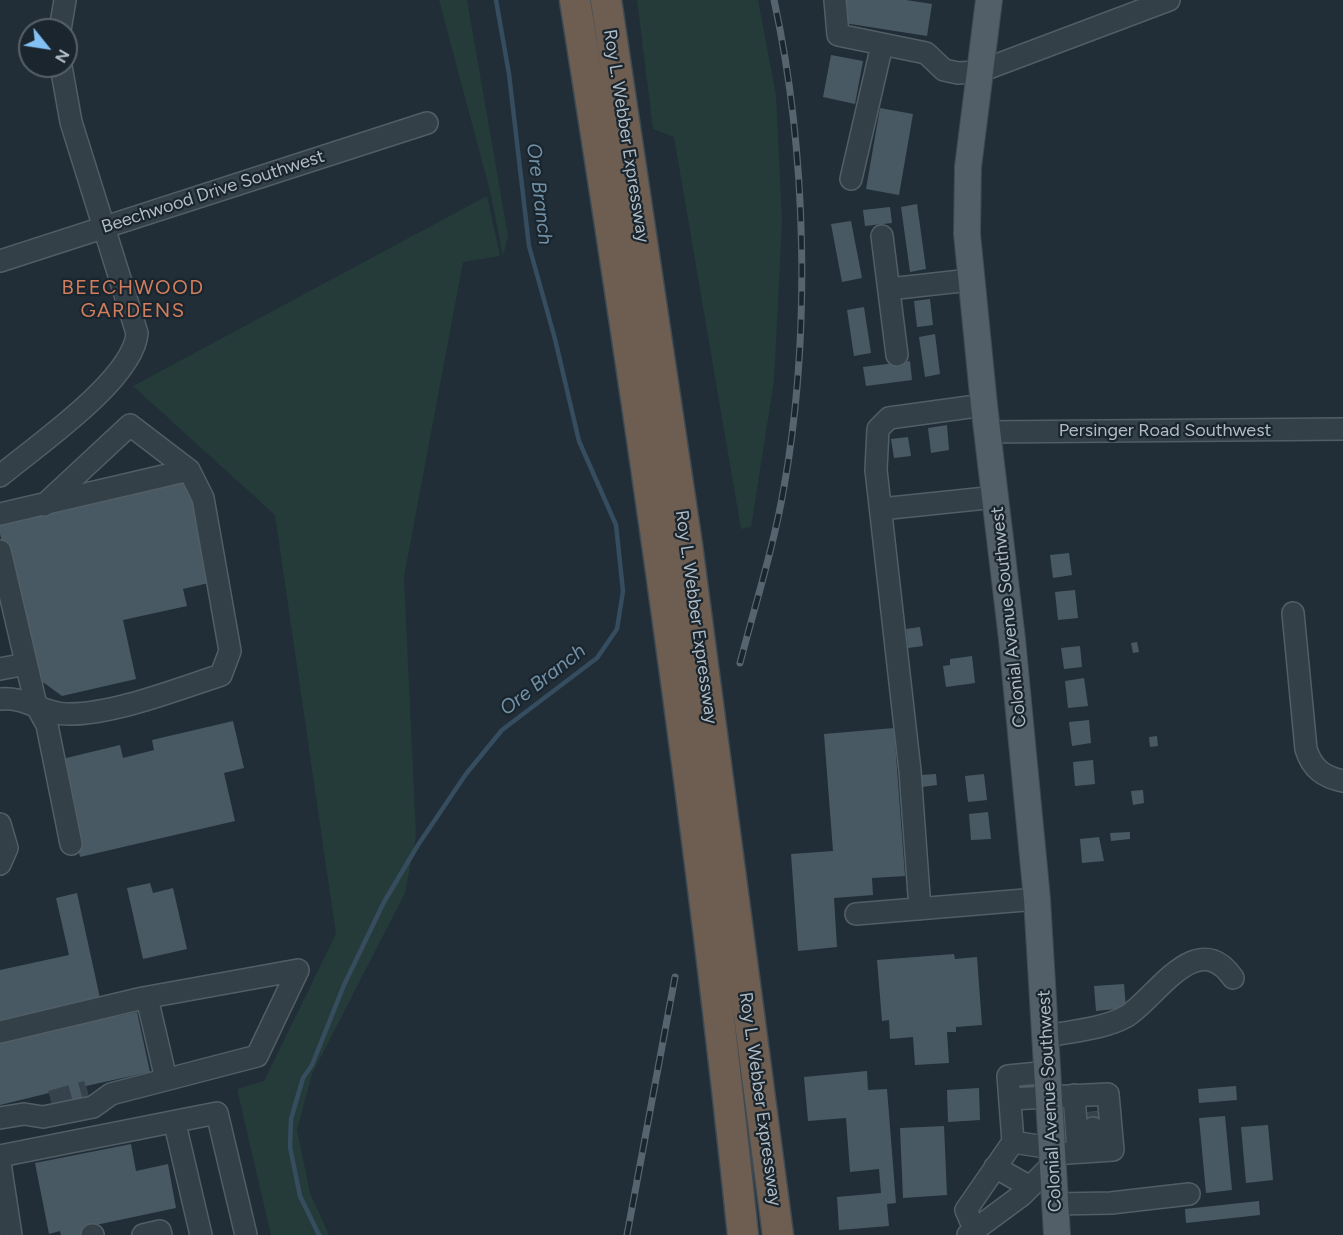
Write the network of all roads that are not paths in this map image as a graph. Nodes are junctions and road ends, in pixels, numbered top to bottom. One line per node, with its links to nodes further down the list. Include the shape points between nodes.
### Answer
1 (65, 0): 7 (street)
2 (575, 0): 69 (highway, Roy L. Webber Expressway, via 664,586)
3 (606, 0): 60 (highway, Roy L. Webber Expressway, via 689,557)
4 (835, 0): 8 (street, via 838,35)
5 (988, 0): 9 (main road, Colonial Avenue Southwest)
6 (1169, 0): 9 (street)
7 (62, 18)
8 (882, 45): 9 (street, via 930,54 944,70); 12 (street)
9 (978, 72): 16 (main road, Colonial Avenue Southwest, via 966,208)
10 (63, 78): 13 (street, via 71,122)
11 (427, 123): 13 (street, Beechwood Drive Southwest)
12 (851, 179)
13 (104, 228): 15 (street, Beechwood Drive Southwest); 23 (street, via 137,333 136,345 109,383)
14 (882, 236): 17 (street)
15 (0, 261)
16 (970, 280): 17 (street); 19 (main road, Colonial Avenue Southwest)
17 (889, 289): 18 (street)
18 (897, 355)
19 (984, 405): 21 (main road, Colonial Avenue Southwest); 26 (street, via 882,422 876,449)
20 (1343, 429): 21 (street, Persinger Road Southwest)
21 (988, 432): 24 (main road, Colonial Avenue Southwest)
22 (189, 470): 25 (street); 25 (street, via 130,425); 33 (street, via 203,498 230,651 221,675 150,698 78,714 62,714)
23 (0, 476)
24 (996, 497): 26 (street); 38 (main road, Colonial Avenue Southwest)
25 (44, 505): 27 (street)
26 (881, 508): 39 (street, via 910,771)
27 (0, 514)
28 (0, 551): 30 (street)
29 (1293, 613): 34 (street, via 1306,750 1316,769)
30 (26, 664): 31 (street); 33 (street)
31 (0, 669)
32 (0, 699): 33 (street)
33 (36, 705): 36 (street, via 47,725)
34 (1343, 781)
35 (0, 824): 37 (street, via 7,848)
36 (72, 844)
37 (0, 864)
38 (1037, 899): 39 (street); 44 (main road, Colonial Avenue Southwest)
39 (920, 909): 40 (street)
40 (856, 914)
41 (1233, 978): 44 (street, via 1218,963 1194,962 1161,983 1125,1017)
42 (147, 998): 43 (street); 45 (street); 45 (street, via 298,970 257,1056)
43 (0, 1032)
44 (1047, 1036): 48 (main road, Colonial Avenue Southwest)
45 (166, 1079): 47 (street)
46 (87, 1091): 47 (street)
47 (111, 1094): 50 (street, via 93,1107 43,1117)
48 (1075, 1099): 53 (street, via 1010,1099); 54 (street); 54 (street); 54 (street, via 1108,1094 1113,1150); 55 (main road, Colonial Avenue Southwest)
49 (51, 1101): 50 (street)
50 (24, 1114): 51 (street)
51 (0, 1118)
52 (175, 1124): 56 (street); 67 (street); 68 (street, via 218,1113)
53 (1013, 1142): 55 (street); 58 (street)
54 (1086, 1152): 55 (street)
55 (1053, 1155): 59 (street); 62 (main road, Colonial Avenue Southwest)
56 (0, 1156)
57 (0, 1163): 64 (street)
58 (995, 1167): 59 (street); 63 (street, via 966,1210)
59 (1030, 1187): 63 (street)
60 (773, 1193): 70 (highway, Roy L. Webber Expressway); 71 (highway)
61 (1189, 1194): 62 (street, via 1111,1203)
62 (1055, 1204): 72 (main road, Colonial Avenue Southwest)
63 (978, 1228)
64 (11, 1235)
65 (142, 1235): 66 (street, via 160,1231)
66 (161, 1235)
67 (201, 1235)
68 (246, 1235)
69 (743, 1235)
70 (778, 1235)
71 (783, 1235)
72 (1057, 1235)

